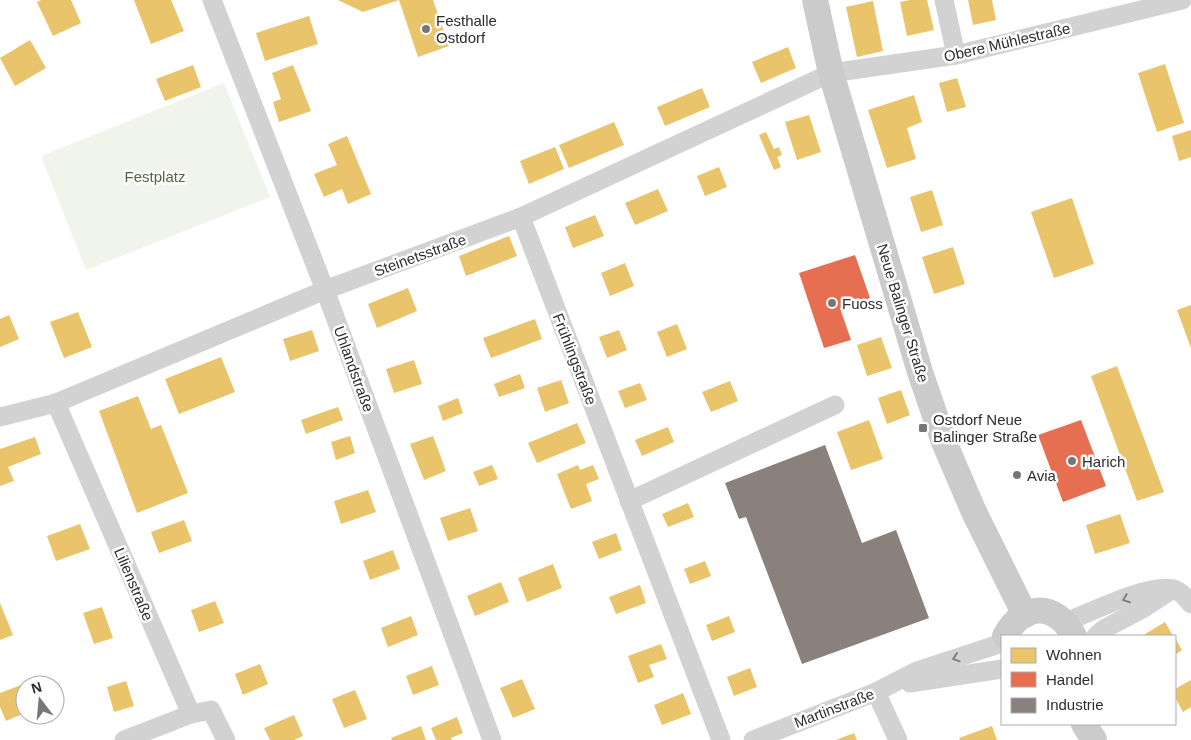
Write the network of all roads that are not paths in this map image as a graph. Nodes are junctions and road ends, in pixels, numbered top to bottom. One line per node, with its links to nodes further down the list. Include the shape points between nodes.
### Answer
1 (212, 0): 8 (street, Uhlandstraße)
2 (815, 0): 6 (main road, Neue Balinger Straße)
3 (944, 0): 5 (street)
4 (1182, 0): 5 (street, Obere Mühlestraße)
5 (956, 55): 6 (street, Obere Mühlestraße)
6 (831, 73): 7 (street, Steinetsstraße); 15 (main road, Neue Balinger Straße, via 944,442 974,512)
7 (521, 217): 8 (street, Steinetsstraße); 12 (street, Frühlingstraße)
8 (325, 290): 9 (street, Steinetsstraße); 26 (street, Uhlandstraße)
9 (56, 403): 11 (street, Steinetsstraße); 22 (street, Lilienstraße)
10 (835, 405): 12 (street)
11 (0, 417)
12 (630, 501): 27 (street, Frühlingstraße)
13 (1173, 589): 14 (street, via 1182,593); 16 (street, one-way to 16, via 1148,590); 18 (street)
14 (1191, 604)
15 (1025, 614): 16 (main road, via 1037,610 1051,612); 17 (main road, via 1012,623)
16 (1070, 629)
17 (1006, 635)
18 (1097, 635)
19 (1001, 643): 21 (street, Martinstraße, one-way to 21, via 916,671)
20 (1001, 669): 21 (street, Martinstraße)
21 (882, 690): 28 (street, Martinstraße); 29 (street)
22 (190, 714): 24 (street); 25 (street, via 211,710)
23 (1085, 725): 30 (main road)
24 (124, 740)
25 (226, 740)
26 (492, 740)
27 (721, 740)
28 (753, 740)
29 (898, 740)
30 (1094, 740)

